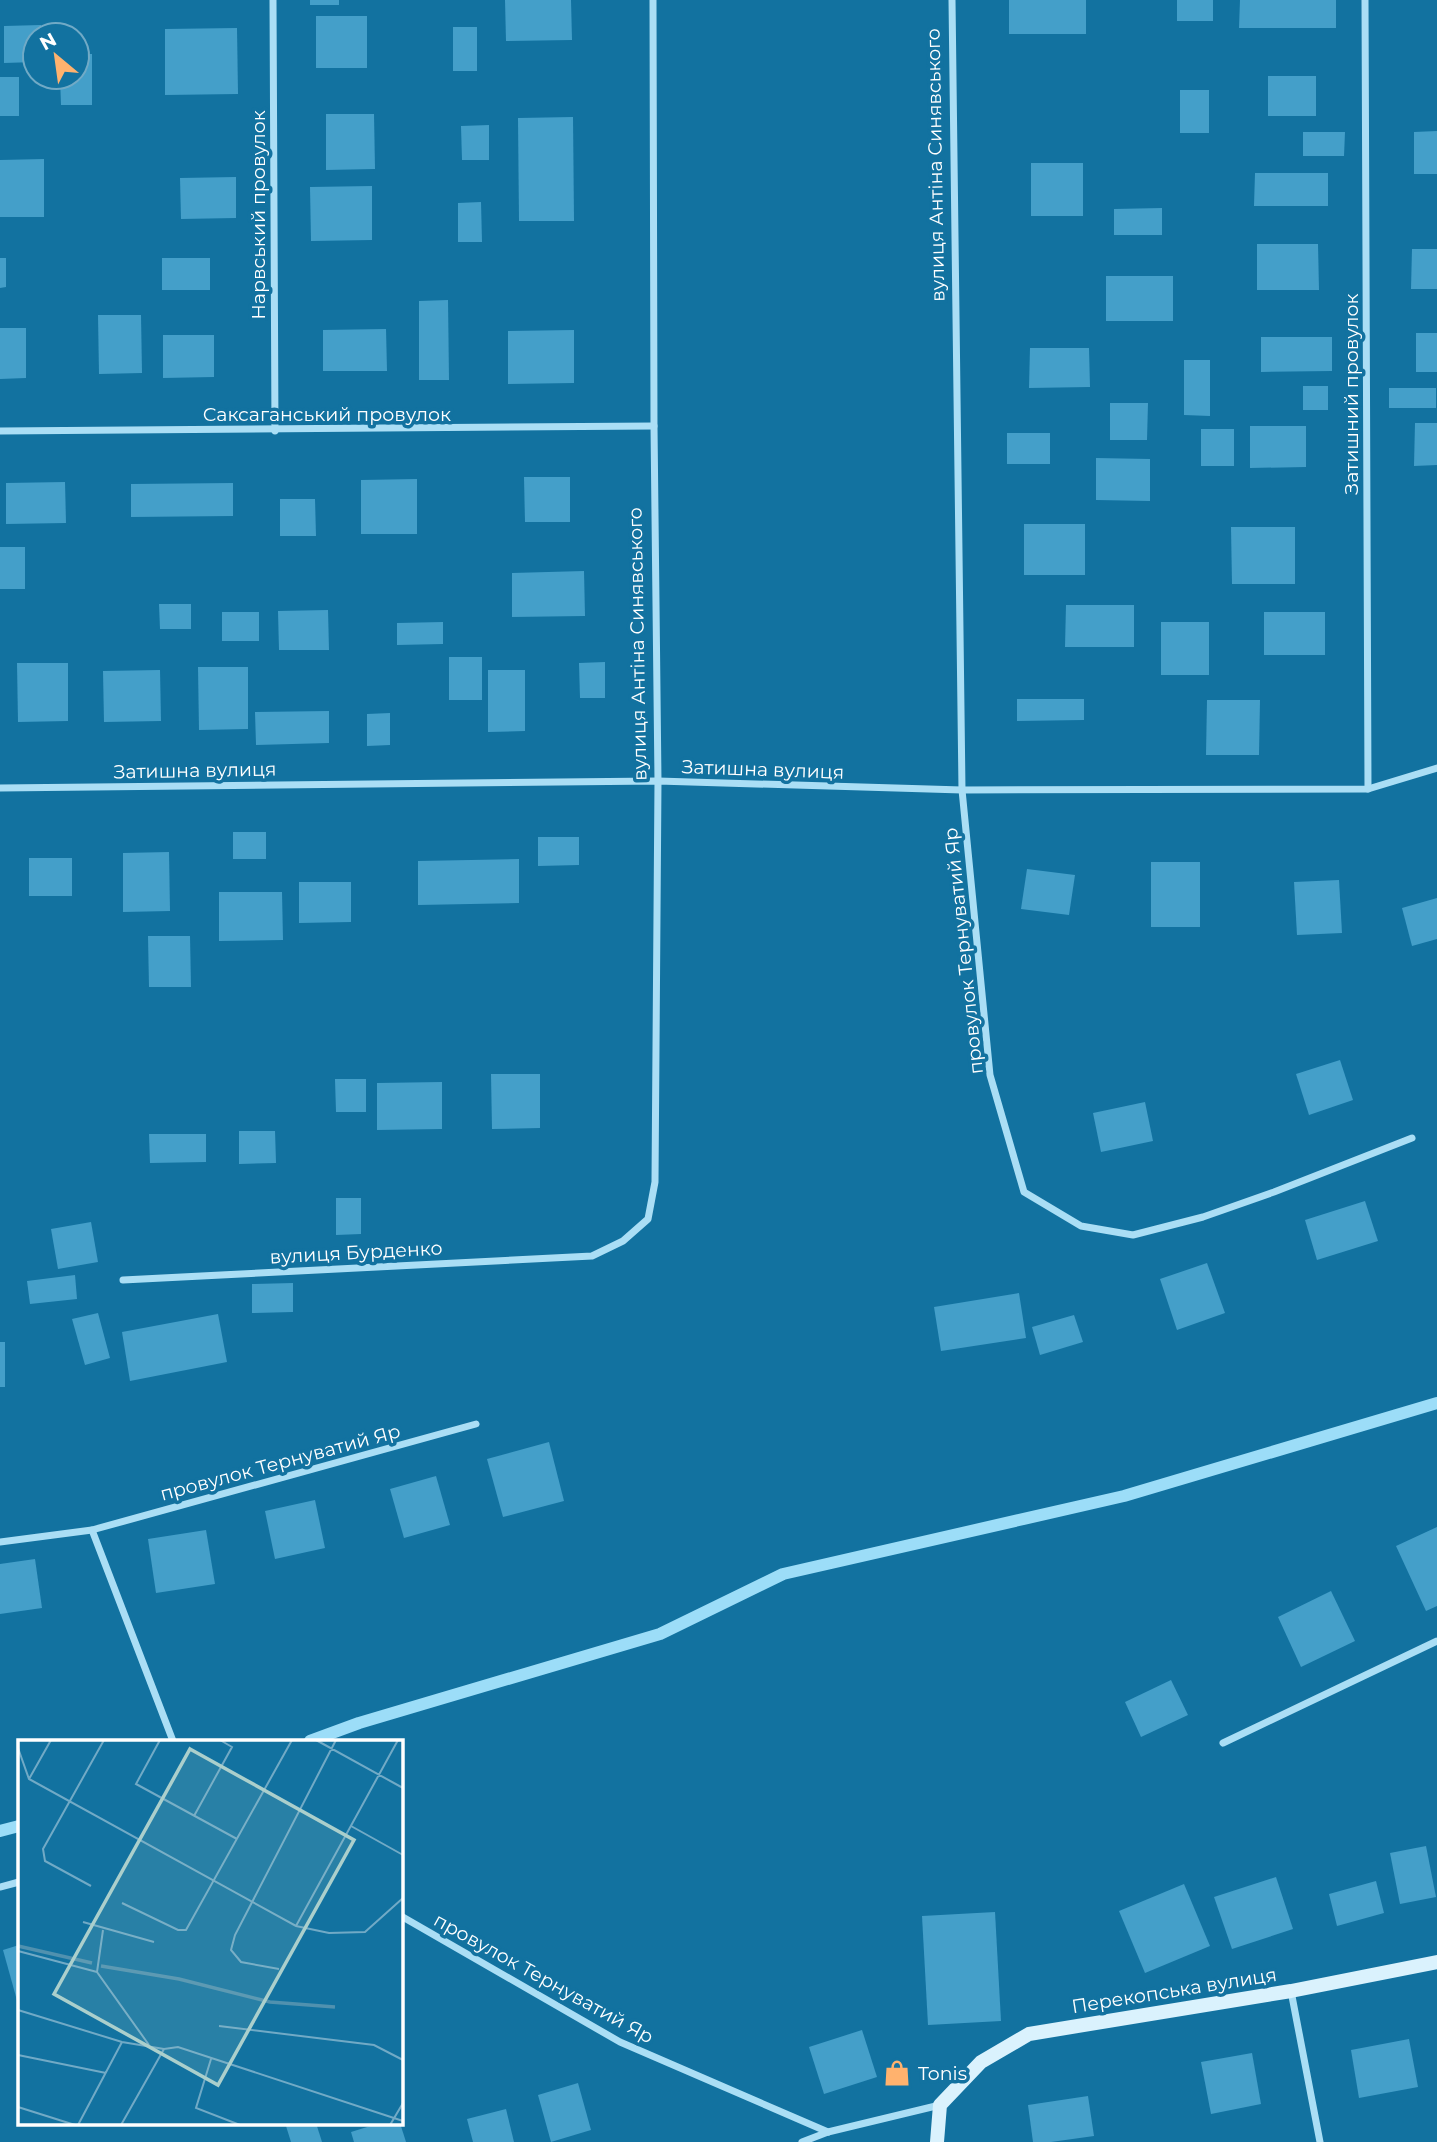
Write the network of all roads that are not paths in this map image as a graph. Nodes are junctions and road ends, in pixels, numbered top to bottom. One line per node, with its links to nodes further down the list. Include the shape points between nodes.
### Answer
1 (273, 0): 7 (street, Нарвський провулок)
2 (653, 0): 5 (street, вулиця Антіна Синявського)
3 (952, 0): 12 (street, вулиця Антіна Синявського)
4 (1365, 0): 11 (street, Затишний провулок)
5 (654, 426): 7 (street, Саксаганський провулок); 9 (street, вулиця Антіна Синявського)
6 (0, 431): 7 (street, Саксаганський провулок)
7 (275, 431)
8 (1437, 768): 11 (street, Затишна вулиця)
9 (658, 781): 10 (street, Затишна вулиця); 12 (street, Затишна вулиця); 14 (street, вулиця Антіна Синявського, via 655,1182 648,1219 623,1241)
10 (0, 788)
11 (1368, 789): 12 (street, Затишна вулиця)
12 (962, 790): 13 (street, провулок Тернуватий Яр, via 990,1075 1024,1192 1081,1226 1133,1235 1203,1217)
13 (1412, 1138)
14 (592, 1256): 15 (street, вулиця Бурденко)
15 (123, 1280)
16 (476, 1424): 17 (street, провулок Тернуватий Яр)
17 (92, 1530): 18 (street, провулок Тернуватий Яр); 20 (street)
18 (0, 1542)
19 (1437, 1641): 21 (street)
20 (173, 1740)
21 (1223, 1743)
22 (18, 1882): 23 (street)
23 (0, 1888)
24 (402, 1917): 28 (street, провулок Тернуватий Яр, via 620,2042)
25 (1437, 1962): 26 (street, Перекопська вулиця)
26 (1290, 1991): 27 (street, Перекопська вулиця, via 1029,2034 981,2062); 31 (street)
27 (940, 2105): 28 (street); 30 (street)
28 (828, 2132): 29 (street)
29 (802, 2142)
30 (937, 2142)
31 (1320, 2142)

